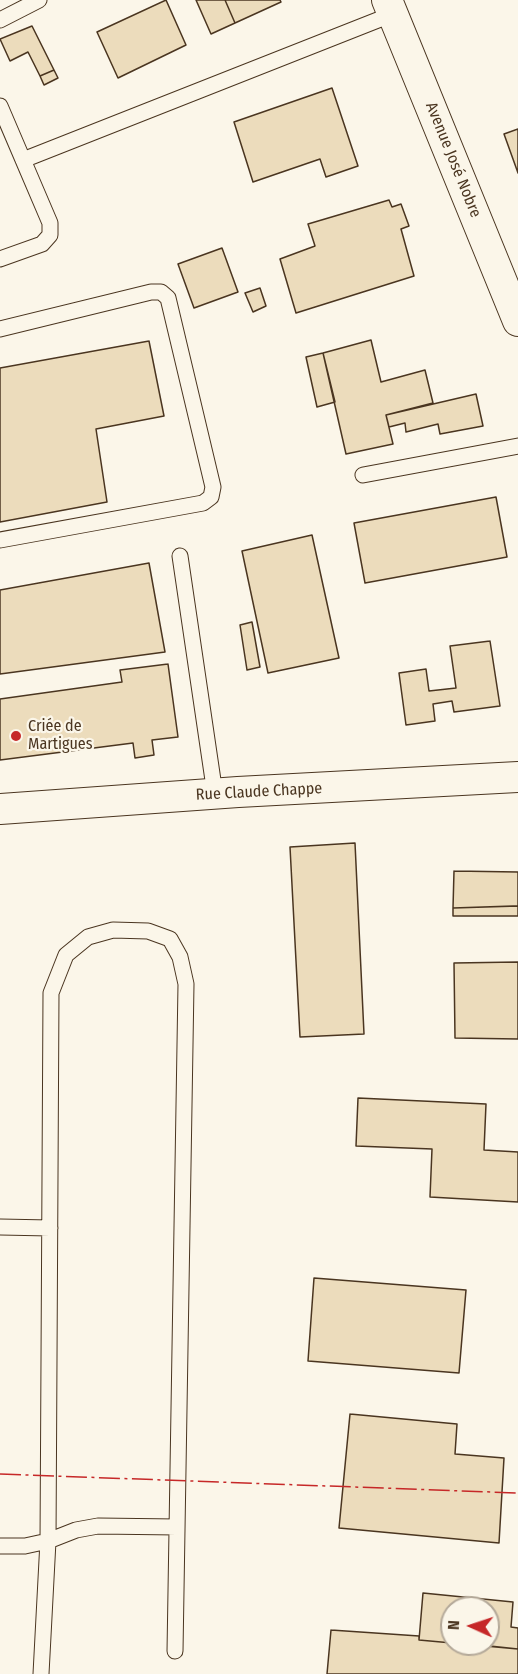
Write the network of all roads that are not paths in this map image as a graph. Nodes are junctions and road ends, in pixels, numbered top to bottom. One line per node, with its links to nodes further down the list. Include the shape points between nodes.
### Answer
1 (39, 0): 3 (lane)
2 (390, 7): 5 (lane); 7 (street, Avenue José Nobre)
3 (0, 20)
4 (0, 106): 5 (lane)
5 (23, 160): 6 (lane, via 50,223 50,235 42,244)
6 (0, 259)
7 (518, 321)
8 (0, 329): 11 (lane, via 161,292 168,298 213,487 211,497 203,503)
9 (518, 446): 10 (lane)
10 (363, 475)
11 (0, 540)
12 (180, 556): 14 (lane)
13 (518, 777): 14 (street, Rue Claude Chappe)
14 (215, 794): 15 (street, Rue Claude Chappe)
15 (0, 808)
16 (0, 1227): 17 (lane)
17 (50, 1228): 18 (lane, via 51,993 66,955 88,937 113,930 148,931 170,939 180,957 186,984); 19 (lane)
18 (177, 1527): 19 (lane, via 98,1526); 21 (lane)
19 (48, 1541): 20 (lane); 22 (lane)
20 (0, 1546)
21 (175, 1651)
22 (41, 1674)

